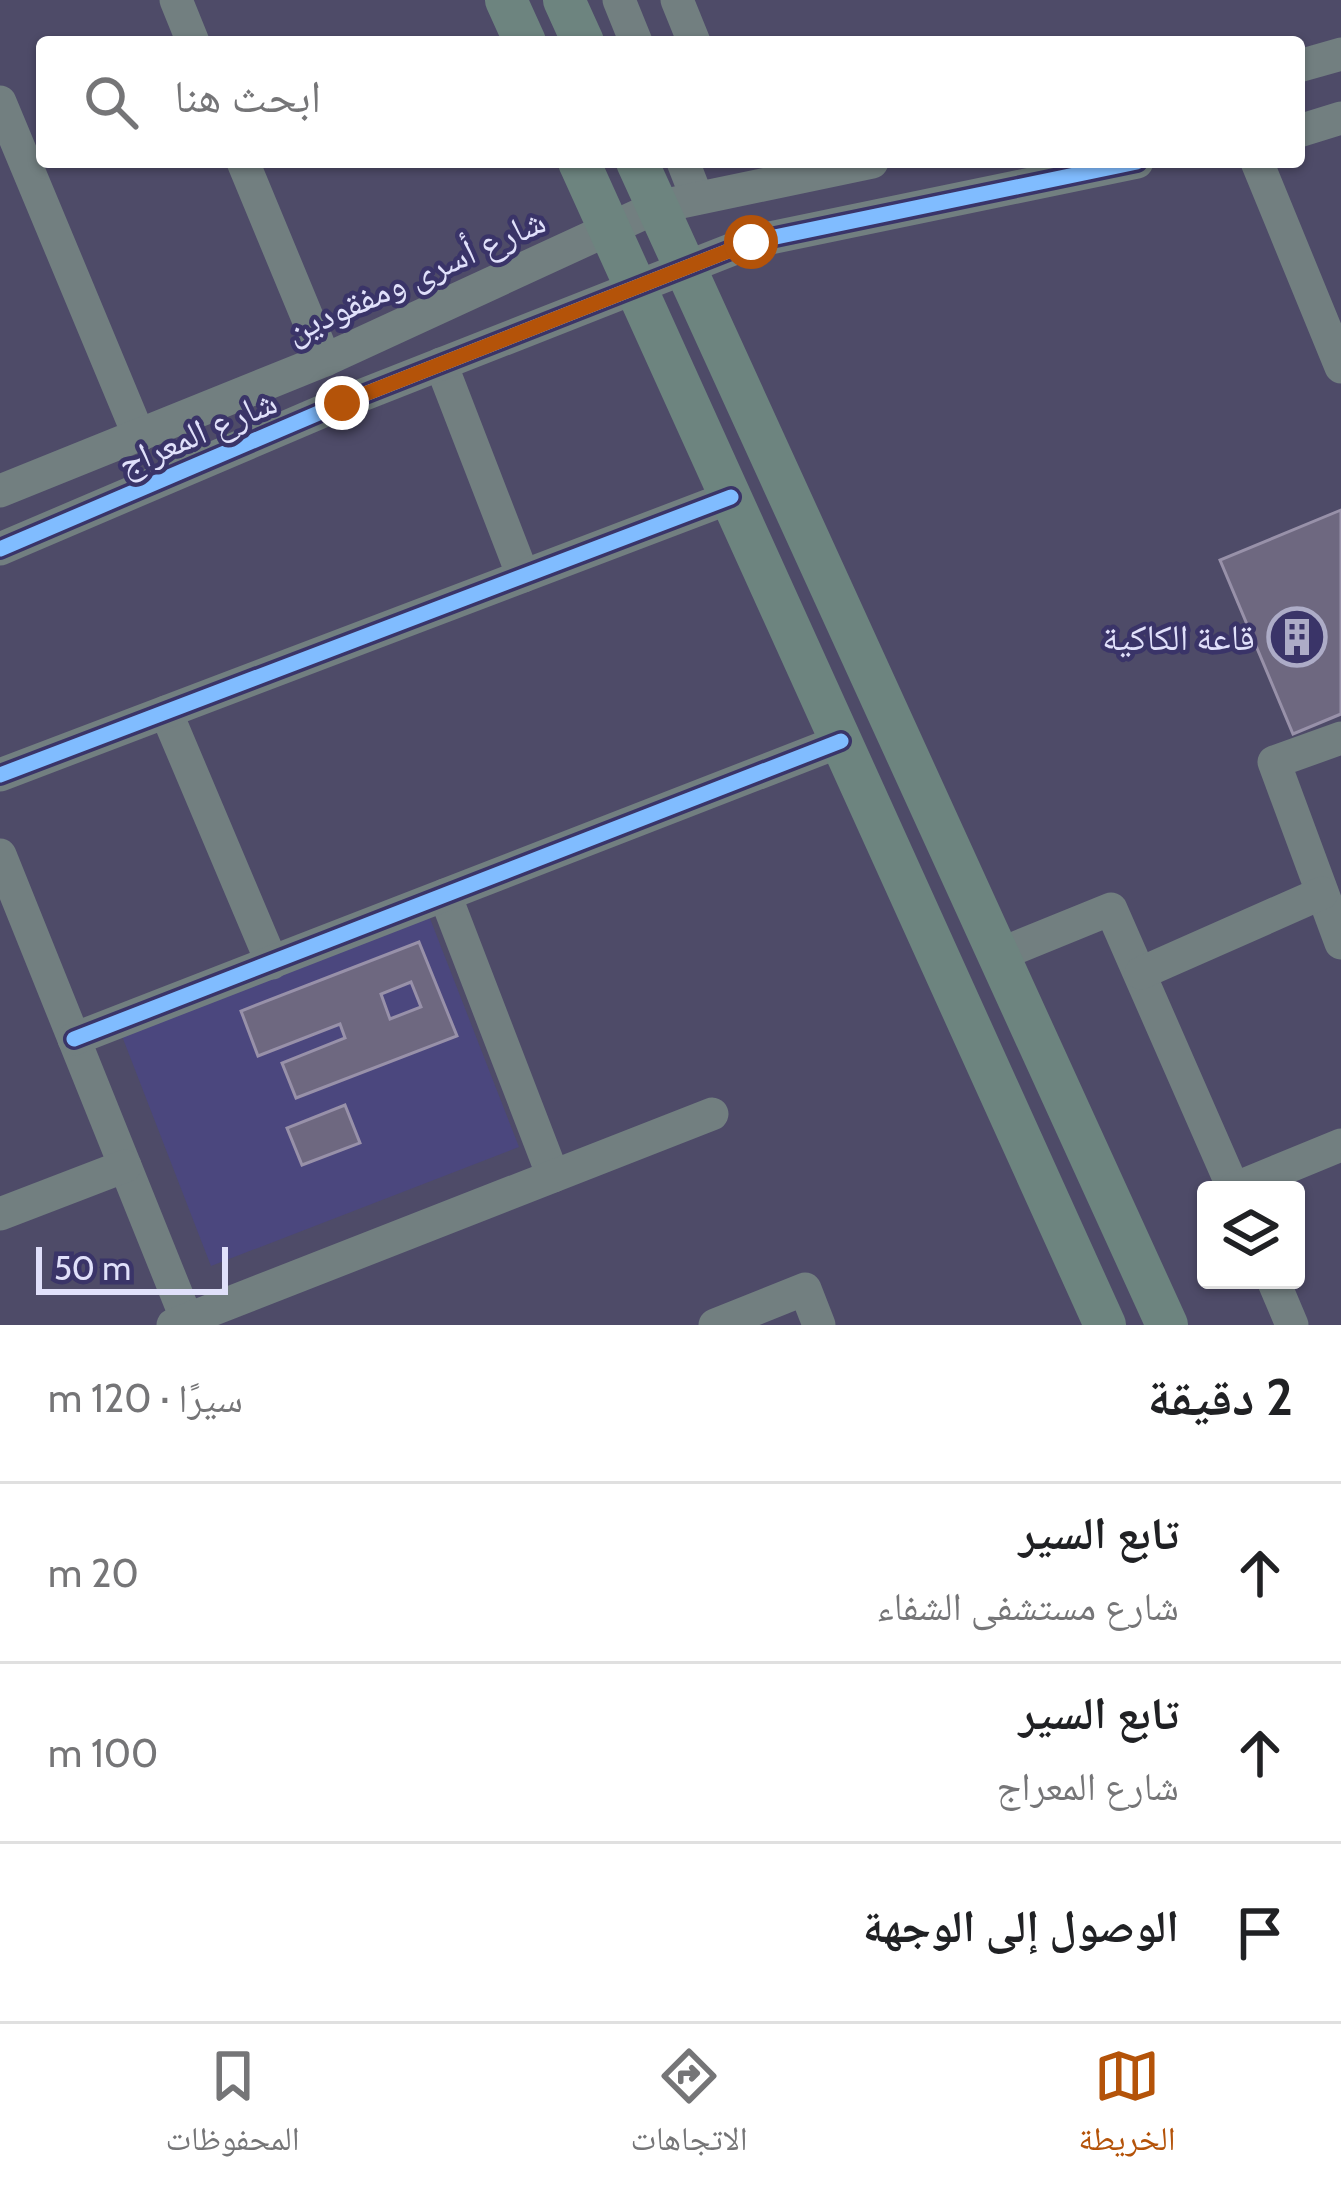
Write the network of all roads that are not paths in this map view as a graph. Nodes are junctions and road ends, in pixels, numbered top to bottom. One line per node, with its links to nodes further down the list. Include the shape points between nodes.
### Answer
1 (176, 0): 6 (street)
2 (506, 0): 7 (main road)
3 (564, 0): 8 (main road)
4 (619, 0): 9 (street)
5 (677, 0): 10 (street)
6 (191, 36)
7 (522, 36)
8 (580, 36)
9 (634, 36)
10 (692, 36)
11 (1341, 54): 12 (street)
12 (1305, 64)
13 (0, 102): 31 (street)
14 (1341, 118): 15 (street)
15 (1305, 129)
16 (245, 168): 29 (street)
17 (582, 168): 25 (main road)
18 (643, 168): 24 (main road)
19 (682, 168): 24 (street)
20 (812, 168): 23 (street, شارع أسرى ومفقودين)
21 (1108, 168): 26 (street, شارع المعراج, via 751,242)
22 (1260, 168): 28 (street)
23 (753, 174): 24 (street, شارع أسرى ومفقودين)
24 (677, 202): 25 (street, شارع أسرى ومفقودين); 26 (main road)
25 (610, 230): 27 (main road); 29 (street, شارع أسرى ومفقودين)
26 (687, 269): 27 (street, شارع المعراج); 44 (main road)
27 (635, 286): 30 (street, شارع المعراج); 33 (main road)
28 (1339, 357)
29 (325, 360): 31 (street, شارع أسرى ومفقودين)
30 (441, 364): 34 (street, شارع المعراج); 35 (street)
31 (139, 436): 32 (street, شارع أسرى ومفقودين)
32 (0, 490)
33 (731, 497): 35 (street); 38 (main road)
34 (0, 549)
35 (523, 576): 36 (street)
36 (166, 712): 39 (street); 45 (street)
37 (1341, 738): 41 (street, via 1274,762)
38 (841, 741): 42 (street); 59 (main road)
39 (0, 775)
40 (0, 855): 47 (street)
41 (1322, 893): 43 (street); 46 (street)
42 (445, 895): 45 (street); 51 (street)
43 (1341, 943)
44 (998, 955): 46 (street, via 1111,909); 60 (main road)
45 (272, 963): 47 (street)
46 (1142, 973): 52 (street)
47 (74, 1039): 50 (street)
48 (712, 1114): 51 (street)
49 (1341, 1144): 53 (street)
50 (125, 1166): 54 (street); 56 (street)
51 (553, 1176): 56 (street)
52 (1230, 1181)
53 (1255, 1181)
54 (0, 1214)
55 (1277, 1289): 61 (street)
56 (183, 1323)
57 (715, 1325): 58 (street, via 805,1289)
58 (819, 1325)
59 (1105, 1325)
60 (1167, 1325)
61 (1292, 1325)

